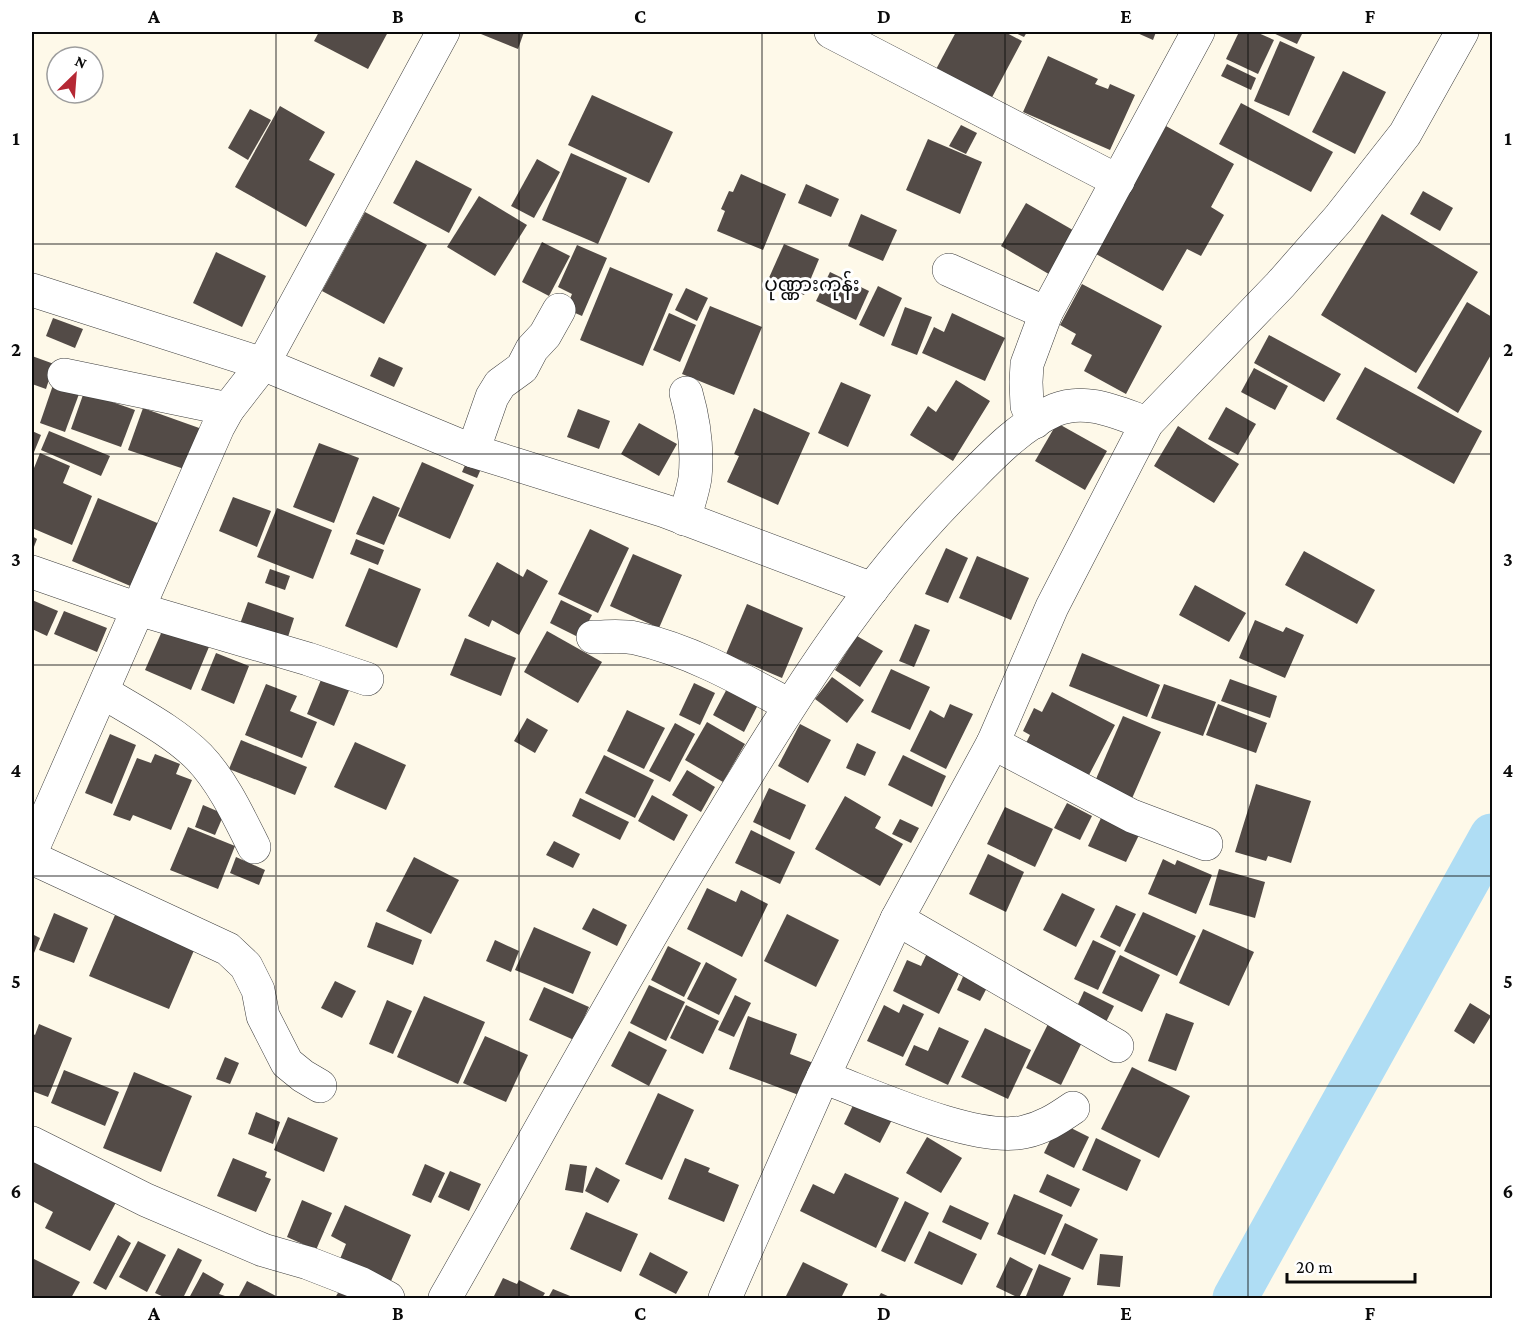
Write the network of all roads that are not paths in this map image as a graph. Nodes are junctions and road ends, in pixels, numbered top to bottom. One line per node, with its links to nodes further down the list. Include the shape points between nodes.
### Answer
1 (443, 32): 10 (street)
2 (831, 32): 5 (street)
3 (1198, 32): 5 (street)
4 (1462, 32): 15 (street, via 1405,134 1346,210)
5 (1118, 181): 9 (street)
6 (949, 270): 9 (street)
7 (32, 290): 10 (street)
8 (559, 310): 16 (street, via 522,368 500,384 492,397)
9 (1046, 314): 14 (street, via 1027,364 1027,406)
10 (263, 364): 13 (street); 16 (street)
11 (64, 375): 13 (street)
12 (686, 393): 17 (street, via 696,445 695,478)
13 (228, 410): 20 (street)
14 (1035, 422): 15 (street, via 1076,405 1103,408); 19 (street, via 1007,441 926,522)
15 (1147, 423): 25 (street, via 1052,607)
16 (473, 451): 17 (street)
17 (684, 519): 19 (street)
18 (32, 572): 20 (street)
19 (872, 589): 24 (street)
20 (138, 609): 22 (street); 23 (street)
21 (593, 637): 24 (street, via 633,638 671,649 732,674)
22 (367, 679)
23 (102, 692): 27 (street); 28 (street, via 168,732 199,757 220,785)
24 (789, 705): 36 (street, via 691,866)
25 (993, 742): 26 (street, via 1132,816); 29 (street)
26 (1206, 844)
27 (33, 846): 32 (street, via 228,949 246,966 258,990 263,1016 287,1063)
28 (255, 848)
29 (897, 919): 30 (street); 31 (street)
30 (1117, 1046)
31 (823, 1077): 33 (street, via 936,1120 1000,1133 1048,1125); 37 (street)
32 (320, 1086)
33 (1074, 1108)
34 (32, 1143): 35 (street, via 146,1200 263,1250 362,1284)
35 (388, 1299)
36 (445, 1299)
37 (725, 1299)

